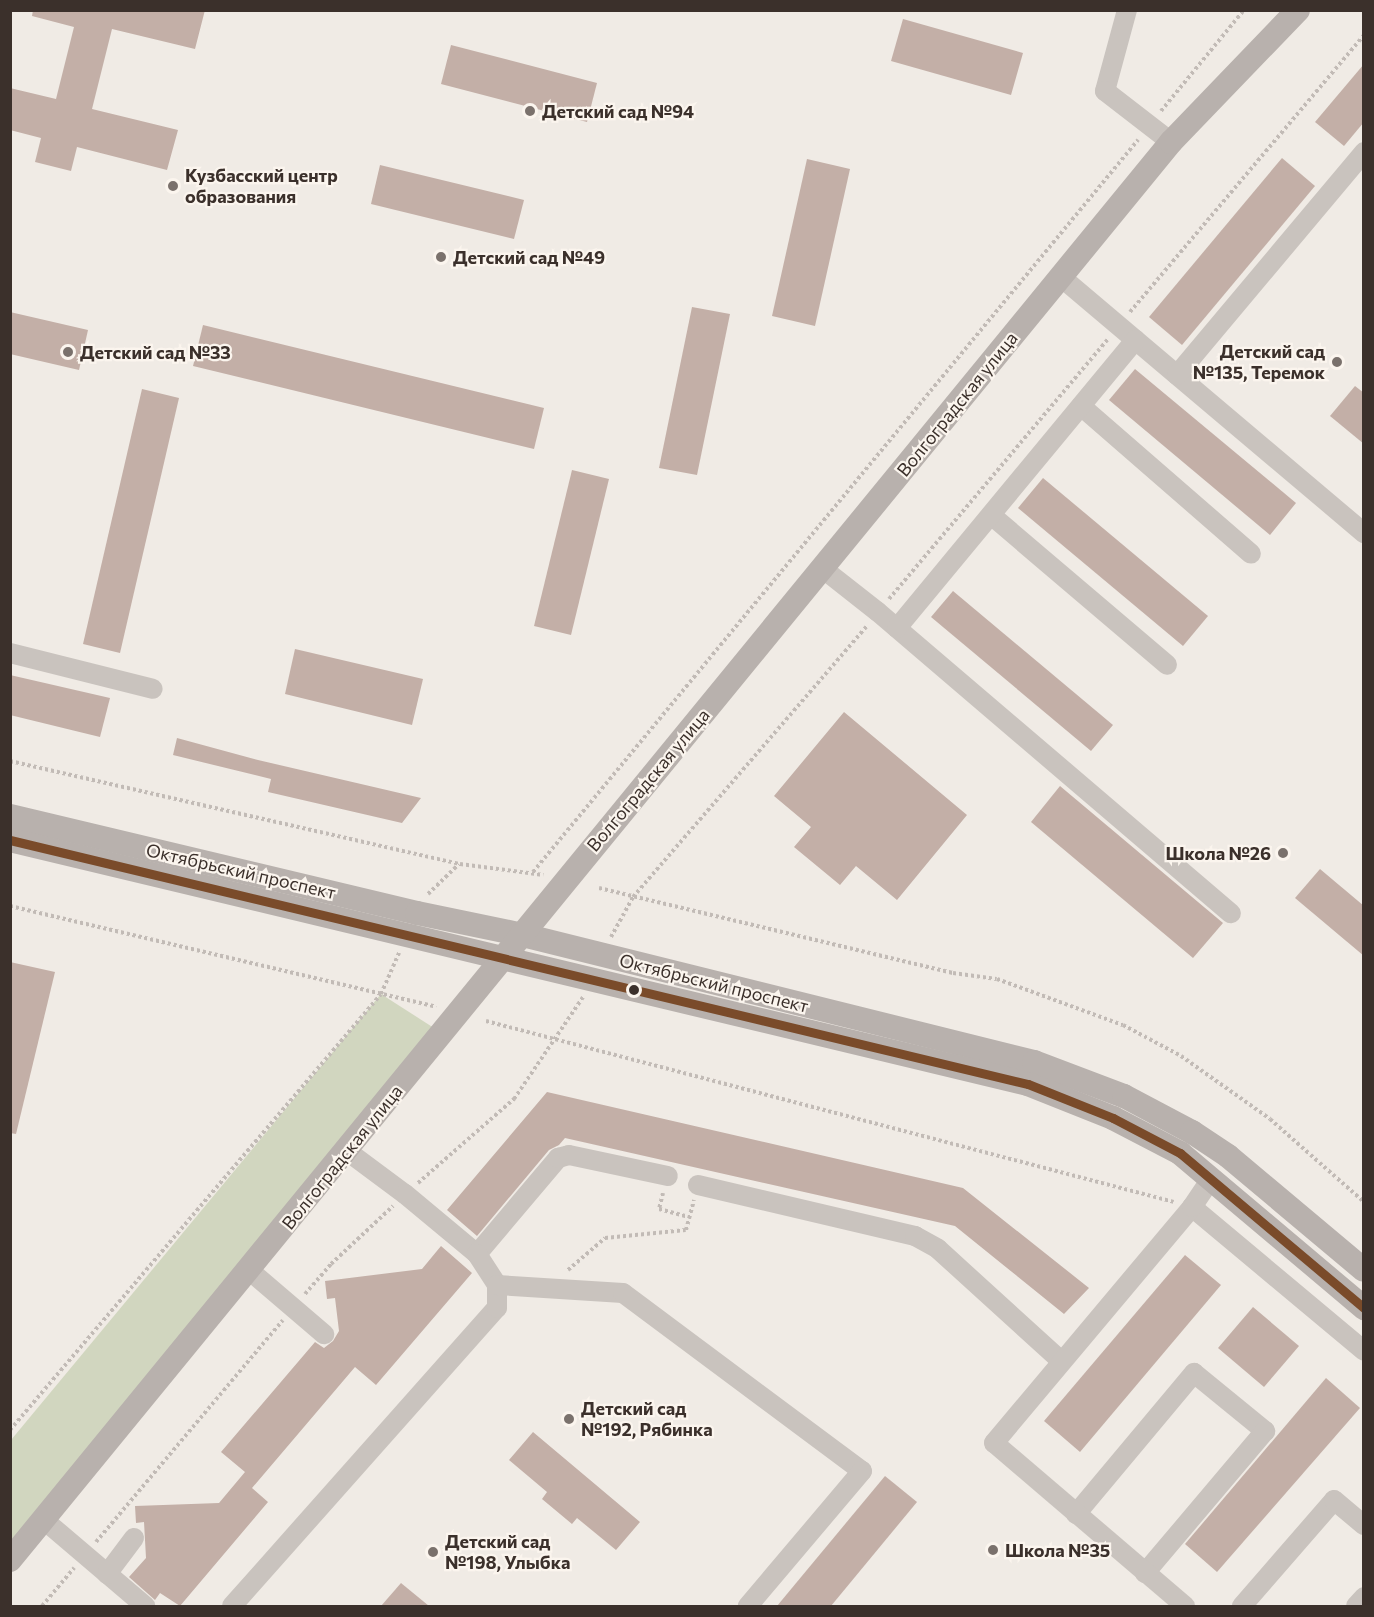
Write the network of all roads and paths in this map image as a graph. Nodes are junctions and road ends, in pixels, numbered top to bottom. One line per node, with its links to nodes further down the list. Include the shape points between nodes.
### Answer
1 (1127, 10): 5 (lane, via 1105,92)
2 (1244, 10): 5 (path)
3 (1298, 10): 6 (main road, Волгоградская улица)
4 (1364, 35): 9 (path)
5 (1150, 125): 6 (lane); 26 (path)
6 (1171, 142): 8 (main road, Волгоградская улица)
7 (1364, 152): 11 (lane)
8 (1061, 277): 9 (lane); 16 (main road, Волгоградская улица)
9 (1119, 326): 10 (lane); 17 (path)
10 (1135, 340): 11 (lane); 12 (lane)
11 (1177, 375): 14 (lane)
12 (1081, 406): 13 (lane); 15 (lane)
13 (991, 515): 18 (lane); 20 (lane)
14 (1364, 534)
15 (1251, 554)
16 (822, 568): 17 (lane); 33 (main road, Волгоградская улица)
17 (878, 612): 18 (lane); 30 (path)
18 (897, 628): 32 (lane)
19 (10, 653): 21 (lane)
20 (1167, 665)
21 (153, 689)
22 (10, 761): 25 (path)
23 (10, 816): 33 (main road, Октябрьский проспект)
24 (10, 840): 36 (main road, Октябрьский проспект)
25 (460, 864): 26 (path); 29 (path)
26 (532, 872): 27 (path)
27 (547, 876)
28 (599, 888): 30 (path)
29 (424, 897)
30 (633, 897): 35 (path); 46 (path, via 953,973 997,979 1123,1025 1181,1056 1270,1119)
31 (10, 906): 38 (path)
32 (1231, 913)
33 (523, 935): 36 (main road, Волгоградская улица); 51 (main road, Октябрьский проспект, via 1034,1062 1124,1096 1228,1155)
34 (403, 946): 38 (path)
35 (605, 946)
36 (506, 957): 42 (main road, Волгоградская улица); 44 (main road, Октябрьский проспект, via 1028,1084 1113,1118 1180,1154)
37 (587, 990): 41 (path)
38 (381, 994): 39 (path); 58 (path)
39 (445, 1009)
40 (486, 1021): 41 (path)
41 (556, 1040): 47 (path)
42 (347, 1151): 49 (lane); 50 (main road, Волгоградская улица)
43 (668, 1176): 48 (path, via 659,1209); 49 (lane, via 569,1155 558,1158)
44 (1211, 1179): 47 (lane); 54 (main road, Октябрьский проспект)
45 (698, 1185): 48 (path); 57 (lane, via 915,1236 938,1249)
46 (1364, 1202)
47 (1192, 1207): 56 (lane); 57 (lane)
48 (689, 1217): 53 (path, via 686,1230 605,1238)
49 (477, 1254): 52 (lane)
50 (249, 1270): 55 (lane); 60 (main road, Волгоградская улица)
51 (1364, 1270)
52 (497, 1285): 53 (lane); 68 (lane, via 497,1308)
53 (547, 1288): 69 (lane, via 623,1293 862,1471)
54 (1364, 1308)
55 (324, 1334)
56 (1364, 1351)
57 (1061, 1361): 59 (lane, via 994,1443)
58 (10, 1430)
59 (1076, 1514): 64 (lane); 64 (lane, via 1194,1373 1265,1431)
60 (44, 1520): 63 (main road, Волгоградская улица); 65 (lane)
61 (1364, 1525): 71 (lane, via 1334,1500)
62 (134, 1538): 65 (lane)
63 (10, 1560)
64 (1145, 1573): 70 (lane)
65 (107, 1574): 67 (lane)
66 (1364, 1597): 72 (lane)
67 (145, 1606)
68 (232, 1606)
69 (748, 1606)
70 (1185, 1606)
71 (1242, 1606)
72 (1356, 1606)

